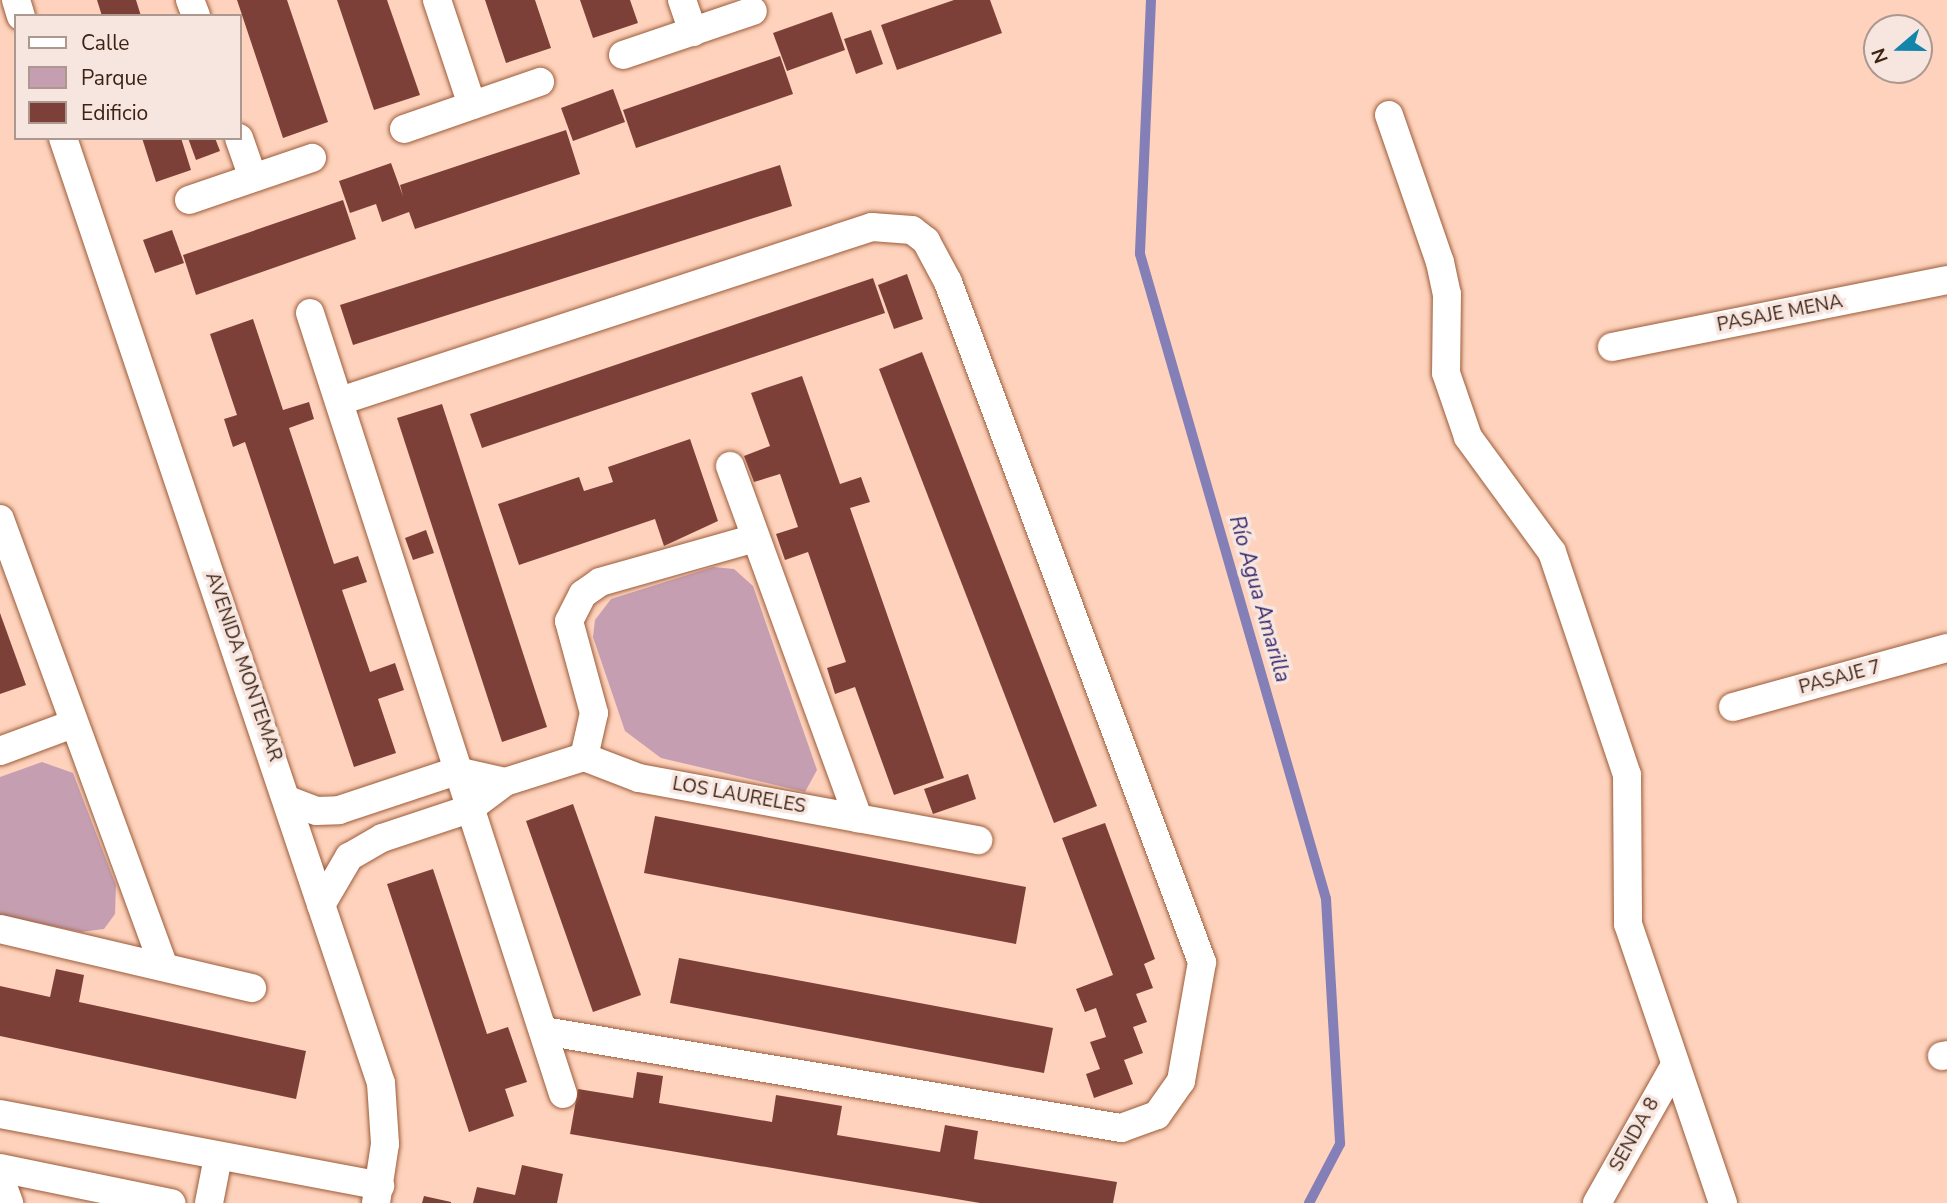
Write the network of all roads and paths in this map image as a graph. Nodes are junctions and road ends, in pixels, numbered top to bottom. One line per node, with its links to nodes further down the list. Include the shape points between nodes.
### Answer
1 (437, 0): 7 (street)
2 (682, 0): 4 (street)
3 (753, 11): 4 (street)
4 (693, 32): 5 (street)
5 (623, 55)
6 (540, 82): 7 (street)
7 (472, 105): 9 (street)
8 (1389, 116): 38 (street, via 1440,262 1447,294 1446,373 1468,438 1552,552 1628,775 1628,924)
9 (404, 129)
10 (64, 140): 29 (street, AVENIDA MONTEMAR)
11 (240, 140): 13 (street)
12 (312, 158): 13 (street)
13 (253, 178): 14 (street)
14 (189, 200)
15 (1947, 280): 17 (street, PASAJE MENA)
16 (310, 313): 18 (street)
17 (1612, 348)
18 (340, 401): 27 (street); 37 (street, via 860,231 892,225 912,230 926,241 948,282 1202,962 1181,1081 1157,1115 1121,1128)
19 (730, 466): 21 (street)
20 (0, 519): 24 (street)
21 (755, 538): 26 (street, via 600,582 583,594 569,621 594,713); 31 (street)
22 (1947, 648): 23 (street, PASAJE 7)
23 (1733, 707)
24 (73, 724): 25 (street); 35 (street)
25 (0, 751)
26 (584, 757): 28 (street); 31 (street, LOS LAURELES, via 639,778)
27 (456, 771): 28 (street); 29 (street, via 339,810 316,811); 30 (street)
28 (505, 782): 30 (street)
29 (288, 800): 33 (street, AVENIDA MONTEMAR)
30 (469, 809): 33 (street, via 349,857); 37 (street)
31 (858, 818): 32 (street, LOS LAURELES)
32 (978, 840)
33 (321, 905): 44 (street, AVENIDA MONTEMAR, via 381,1083 385,1143)
34 (0, 929): 35 (street)
35 (163, 964): 36 (street)
36 (252, 988)
37 (544, 1031): 39 (street)
38 (1674, 1067): 48 (street, SENDA 8); 49 (street)
39 (563, 1094)
40 (0, 1114): 41 (street)
41 (218, 1157): 44 (street); 47 (street)
42 (0, 1168): 46 (street)
43 (0, 1178): 45 (street)
44 (378, 1194)
45 (9, 1203)
46 (171, 1203)
47 (209, 1203)
48 (1597, 1203)
49 (1723, 1203)

